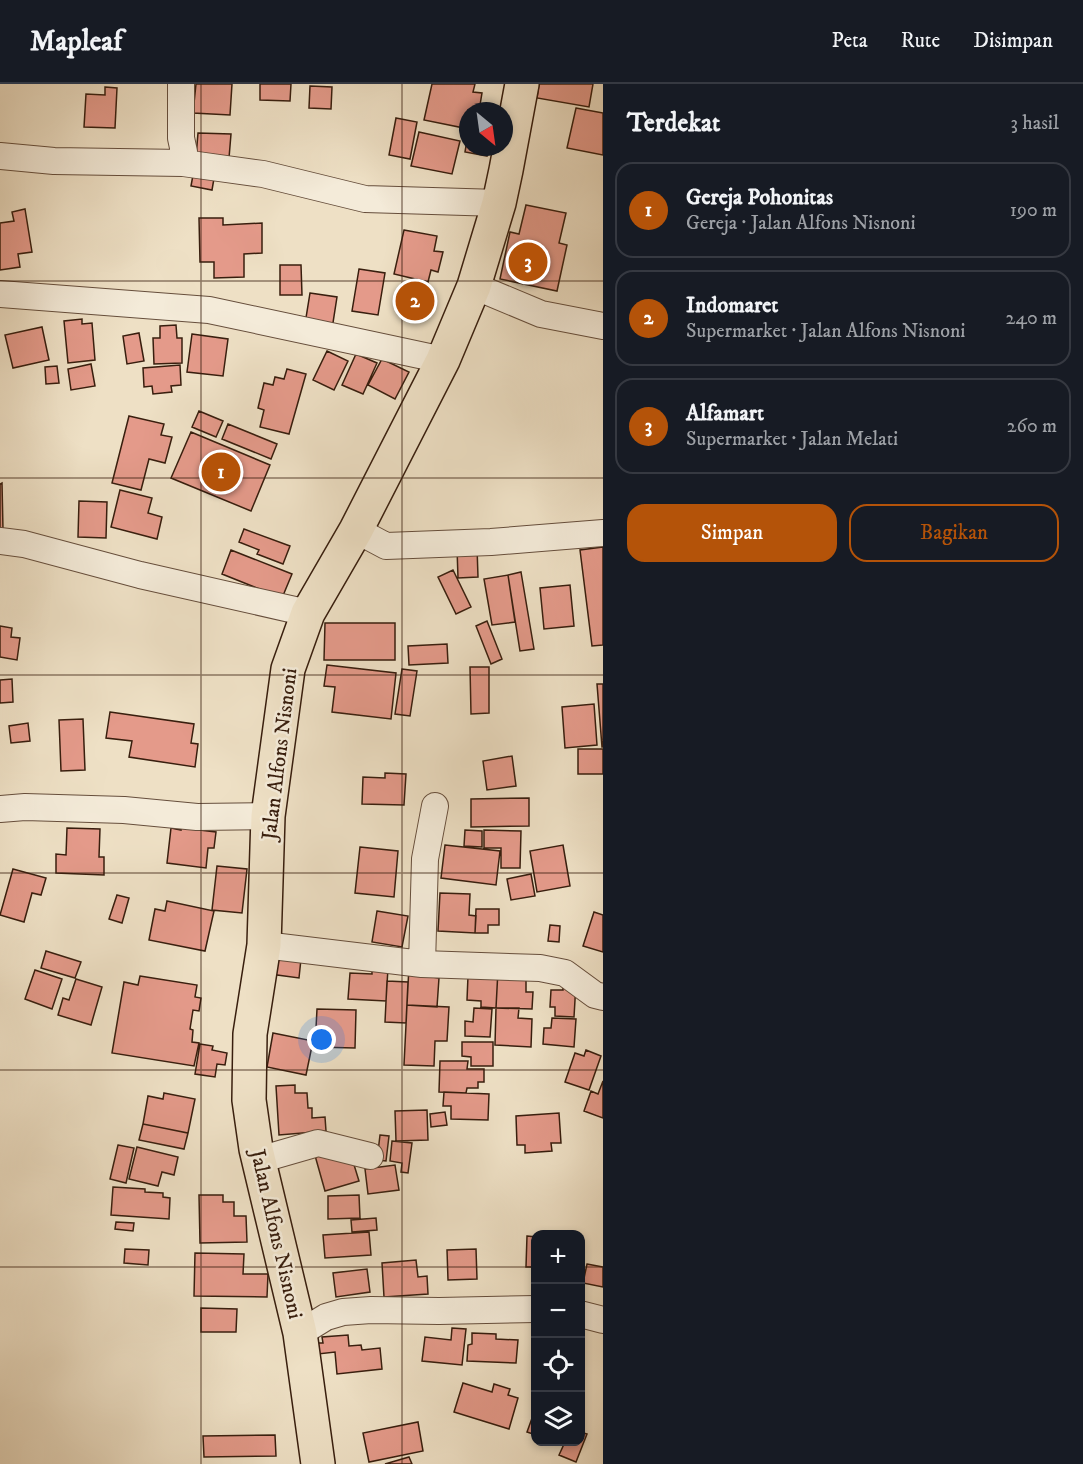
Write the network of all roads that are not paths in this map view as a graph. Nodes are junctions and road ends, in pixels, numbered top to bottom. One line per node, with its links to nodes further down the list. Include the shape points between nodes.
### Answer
1 (181, 84): 4 (street)
2 (522, 84): 5 (main road, Jalan Alfons Nisnoni)
3 (0, 156): 4 (street)
4 (183, 163): 5 (street, via 263,174 365,199)
5 (499, 203): 6 (main road, Jalan Alfons Nisnoni)
6 (474, 286): 8 (street, via 541,314); 9 (main road, Jalan Alfons Nisnoni)
7 (0, 294): 9 (street, via 209,310)
8 (603, 326)
9 (443, 360): 10 (main road, Jalan Alfons Nisnoni)
10 (356, 530): 11 (street, via 386,546); 13 (main road, Jalan Alfons Nisnoni)
11 (603, 533)
12 (0, 541): 13 (street)
13 (308, 613): 16 (main road, Jalan Alfons Nisnoni, via 288,669)
14 (435, 806): 18 (street, via 425,859)
15 (0, 808): 16 (street, via 124,810 197,817)
16 (268, 816): 17 (main road, Jalan Alfons Nisnoni)
17 (264, 945): 18 (street); 21 (main road, Jalan Alfons Nisnoni, via 250,1034 249,1100)
18 (422, 964): 19 (street, via 565,973)
19 (603, 997)
20 (370, 1156): 21 (street, via 318,1143)
21 (259, 1160): 25 (main road, Jalan Alfons Nisnoni)
22 (531, 1309): 25 (street, via 343,1312)
23 (585, 1315): 24 (street)
24 (603, 1320)
25 (300, 1333): 26 (main road, Jalan Alfons Nisnoni)
26 (318, 1464)

